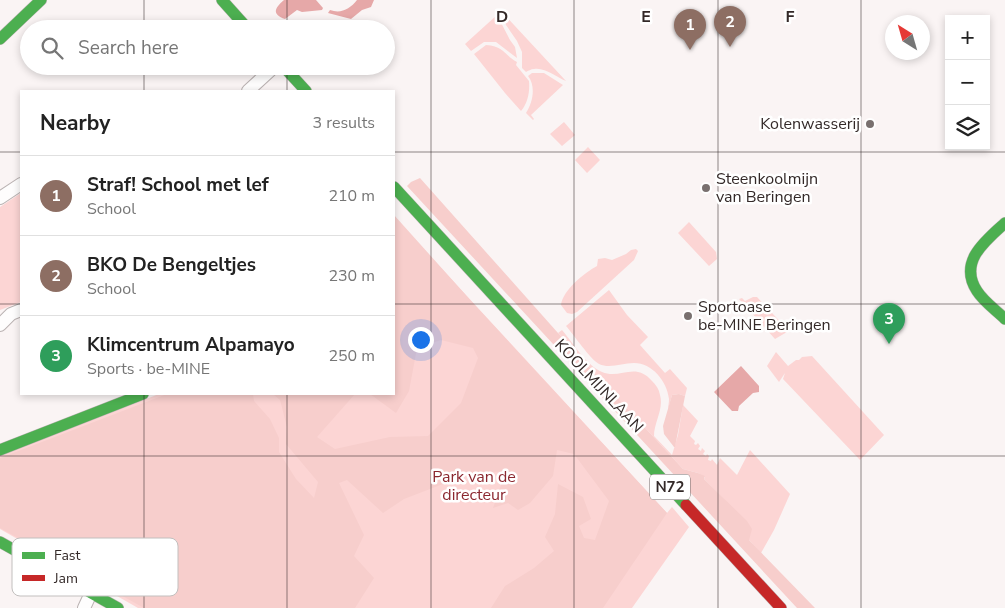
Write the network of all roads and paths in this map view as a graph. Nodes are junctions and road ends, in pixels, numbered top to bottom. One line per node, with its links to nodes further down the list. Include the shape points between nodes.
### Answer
1 (41, 0): 4 (main road)
2 (222, 0): 3 (main road)
3 (240, 20)
4 (0, 39)
5 (265, 75): 7 (street)
6 (291, 75): 8 (main road)
7 (249, 90)
8 (305, 90)
9 (20, 185): 11 (street)
10 (395, 190): 24 (main road, KOOLMIJNLAAN / N72)
11 (0, 198)
12 (1005, 223): 14 (main road, via 979,248 970,267 978,292)
13 (20, 310): 15 (street)
14 (1005, 319)
15 (0, 325)
16 (140, 395): 17 (main road)
17 (0, 450)
18 (0, 542): 19 (main road)
19 (12, 549)
20 (90, 596): 22 (street)
21 (96, 596): 23 (main road)
22 (84, 608)
23 (118, 608)
24 (781, 608)

